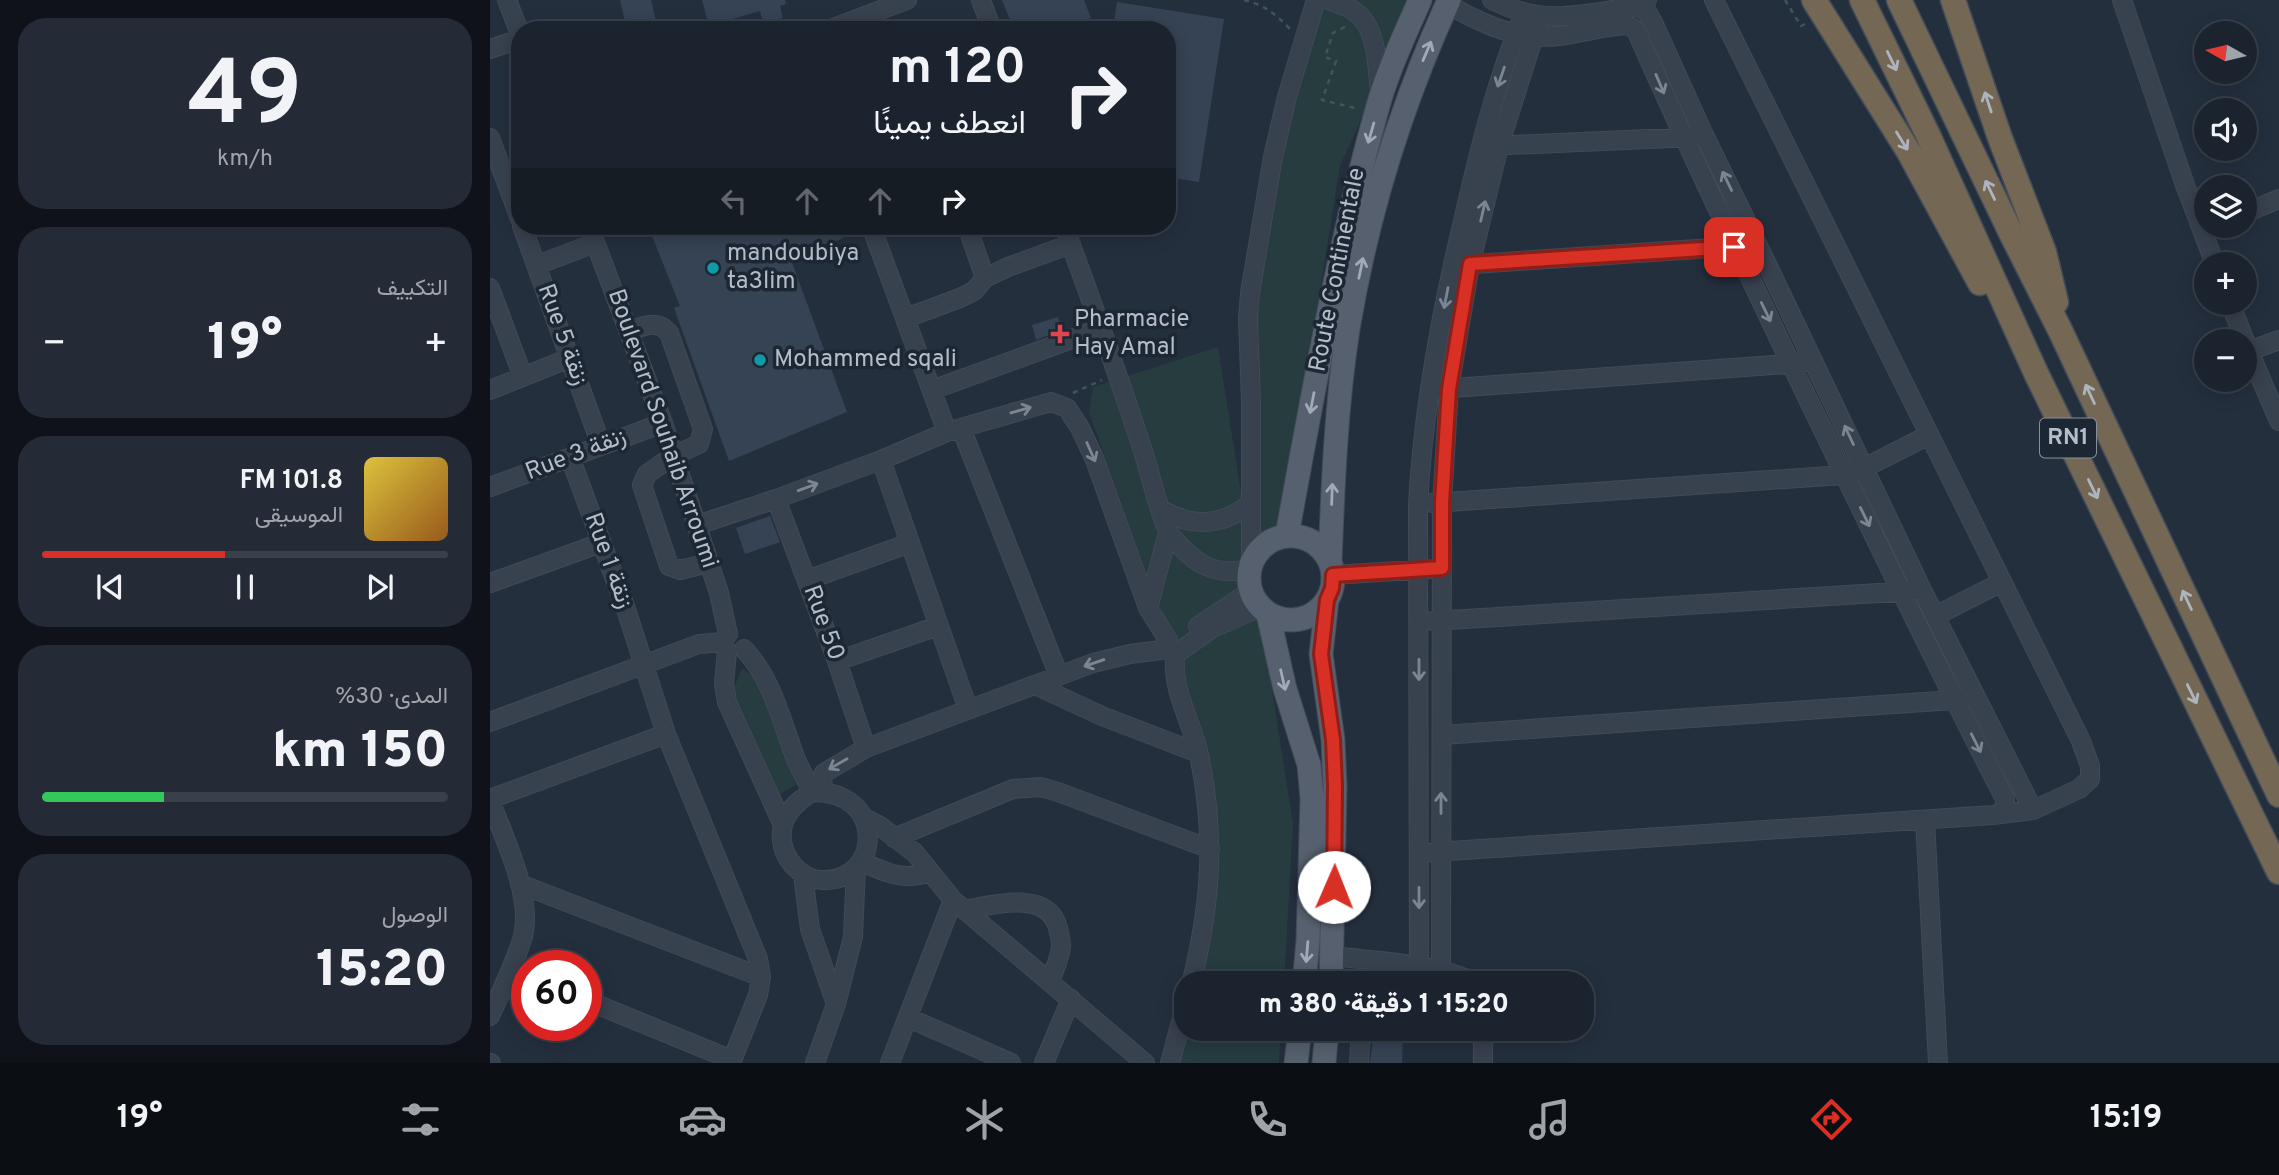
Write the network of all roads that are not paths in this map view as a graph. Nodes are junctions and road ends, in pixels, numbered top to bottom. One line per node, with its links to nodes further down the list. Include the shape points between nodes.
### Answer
1 (507, 0): 17 (street)
2 (907, 0): 18 (street)
3 (981, 0): 19 (street)
4 (1316, 0): 74 (street, via 1273,157 1250,293)
5 (1329, 0): 24 (street, via 1353,11 1367,27 1374,47)
6 (1420, 0): 24 (main road, Route Continentale)
7 (1492, 0): 16 (street)
8 (1714, 0): 65 (street)
9 (1814, 0): 56 (highway, one-way to 56, via 1909,152 1988,299)
10 (1862, 0): 56 (highway, RN1, one-way to 56)
11 (1899, 0): 48 (highway, RN1, one-way to 11)
12 (1953, 0): 48 (highway, one-way to 12, via 2044,252)
13 (2122, 0): 29 (street)
14 (1448, 1): 21 (street, via 1492,27); 84 (main road, Route Continentale, one-way to 14, via 1341,391 1367,236 1398,125)
15 (1642, 3): 16 (street, via 1568,17); 20 (street); 25 (street)
16 (1532, 15): 21 (street)
17 (514, 21)
18 (852, 21)
19 (989, 21)
20 (1629, 25): 21 (street, via 1558,36); 27 (street, one-way to 27, via 1636,30)
21 (1525, 35): 28 (street)
22 (511, 41): 23 (street)
23 (490, 49)
24 (1379, 105): 80 (main road, Route Continentale, one-way to 80, via 1336,283)
25 (1704, 135): 27 (street); 39 (street, one-way to 25)
26 (490, 138): 30 (street)
27 (1683, 139): 28 (street); 41 (street)
28 (1490, 146): 43 (street)
29 (2194, 191)
30 (511, 195)
31 (2279, 200): 32 (street)
32 (2257, 208)
33 (525, 235): 42 (street, Rue 5 زنقة)
34 (593, 235): 38 (street, Boulevard Souhaib Arroumi)
35 (874, 235): 46 (street)
36 (970, 235): 44 (street)
37 (1067, 235): 40 (street)
38 (596, 243): 42 (street); 49 (street, Boulevard Souhaib Arroumi)
39 (1757, 243): 41 (street); 53 (street)
40 (1070, 244): 44 (street); 47 (street)
41 (1734, 247): 43 (street); 54 (street, one-way to 54)
42 (537, 265): 52 (street, Rue 5 زنقة)
43 (1461, 265): 58 (street); 61 (street, one-way to 61)
44 (985, 278): 46 (street, via 974,291)
45 (490, 288): 57 (street)
46 (906, 318): 60 (street)
47 (1102, 328): 60 (street); 77 (street)
48 (2060, 330): 114 (highway, RN1, one-way to 48)
49 (629, 331): 63 (street, Boulevard Souhaib Arroumi); 67 (street, via 657,323 669,332 703,429 699,444)
50 (2279, 340): 51 (street)
51 (2257, 343)
52 (570, 358): 57 (street); 66 (street, Rue 5 زنقة)
53 (1814, 362): 54 (street); 70 (street, one-way to 53)
54 (1792, 365): 58 (street); 71 (street)
55 (2257, 370): 62 (street)
56 (2036, 373): 127 (highway, RN1, one-way to 127)
57 (523, 377): 59 (street)
58 (1449, 389): 61 (street); 75 (street)
59 (490, 390)
60 (932, 390): 64 (street)
61 (1428, 390): 76 (street)
62 (2279, 421)
63 (663, 423): 66 (street, Rue 3 زنقة); 67 (street, Boulevard Souhaib Arroumi)
64 (954, 430): 69 (street); 94 (street, one-way to 94, via 1051,402 1068,408 1095,460); 103 (street)
65 (1929, 435): 70 (street); 88 (street)
66 (601, 445): 68 (street, Rue 3 زنقة)
67 (673, 456): 78 (street, Boulevard Souhaib Arroumi); 83 (street, via 647,474 642,485 669,565 680,570)
68 (570, 457): 72 (street, Rue 3 زنقة); 81 (street, Rue 1 زنقة)
69 (881, 460): 73 (street, one-way to 69); 82 (street)
70 (1864, 468): 71 (street); 91 (street)
71 (1844, 475): 75 (street); 92 (street, one-way to 92)
72 (490, 488)
73 (776, 499): 78 (street); 87 (street, Rue 50)
74 (1251, 503): 77 (street, via 1228,518 1201,523); 90 (street)
75 (1442, 503): 76 (street); 85 (street)
76 (1418, 505): 86 (street)
77 (1161, 510): 79 (street)
78 (697, 525): 83 (street, Boulevard Souhaib Arroumi)
79 (1168, 533): 90 (street, via 1210,569 1233,573); 94 (street)
80 (1287, 535): 84 (main road, via 1313,542 1323,550); 90 (main road, via 1266,544)
81 (601, 543): 89 (street); 102 (street, Rue 1 زنقة)
82 (910, 543): 87 (street); 98 (street)
83 (709, 562): 99 (street, Boulevard Souhaib Arroumi)
84 (1331, 568): 86 (street); 93 (main road)
85 (1442, 568): 86 (street); 96 (street)
86 (1419, 569): 97 (street)
87 (807, 580): 101 (street, Rue 50)
88 (2002, 582): 95 (street); 116 (street, via 2091,766 2090,779 2079,789)
89 (490, 583)
90 (1256, 589): 93 (main road, via 1280,619 1306,617); 100 (street, via 1205,620); 136 (main road, one-way to 136, via 1309,765 1312,799)
91 (1922, 590): 92 (street); 95 (street)
92 (1900, 591): 96 (street); 106 (street)
93 (1327, 600): 132 (main road, via 1321,654 1335,786)
94 (1148, 608): 100 (street)
95 (1935, 616): 105 (street)
96 (1442, 621): 97 (street); 110 (street)
97 (1419, 622): 124 (street, one-way to 124)
98 (938, 626): 101 (street); 107 (street)
99 (731, 644): 102 (street, via 699,644); 113 (street, Boulevard Souhaib Arroumi, via 758,663 797,761); 120 (street, Boulevard Souhaib Arroumi, via 724,684 727,702)
100 (1172, 648): 103 (street, one-way to 103, via 1108,658); 112 (street, via 1177,688)
101 (838, 661): 111 (street, Rue 50)
102 (643, 666): 108 (street); 109 (street, Rue 1 زنقة)
103 (1059, 676): 104 (street)
104 (1035, 685): 107 (street); 112 (street)
105 (1975, 695): 106 (street); 116 (street)
106 (1954, 700): 110 (street); 117 (street, one-way to 117, via 2005,799)
107 (968, 709): 111 (street)
108 (490, 722)
109 (666, 734): 115 (street); 139 (street, Rue 1 زنقة, via 758,959)
110 (1441, 735): 123 (street, one-way to 110)
111 (866, 748): 113 (street, one-way to 113, via 824,773)
112 (1198, 752): 122 (street)
113 (818, 792): 118 (street, via 848,800); 120 (street, via 788,813)
114 (2279, 795)
115 (490, 800): 129 (street)
116 (2033, 810): 117 (street)
117 (2000, 813): 119 (street)
118 (864, 818): 121 (street); 125 (street, via 867,843)
119 (1926, 820): 123 (street); 163 (street)
120 (783, 825): 128 (street, via 784,853)
121 (894, 838): 122 (street, via 1013,789 1041,787); 126 (street, via 915,853)
122 (1210, 849): 135 (street, via 1205,922)
123 (1441, 852): 124 (street); 134 (street)
124 (1419, 853): 133 (street, one-way to 133)
125 (858, 864): 126 (street, via 898,876); 128 (street, via 831,880); 143 (street, via 853,937)
126 (930, 872): 130 (street)
127 (2279, 872)
128 (803, 875): 143 (street, via 810,929)
129 (520, 884): 131 (street, via 525,916); 139 (street)
130 (959, 905): 140 (street); 140 (street, via 1025,902 1044,909 1056,921 1061,944); 146 (street)
131 (521, 950)
132 (1332, 956): 133 (street); 137 (main road)
133 (1419, 967): 134 (street)
134 (1441, 969): 138 (street)
135 (1194, 971)
136 (1305, 971)
137 (1331, 971)
138 (1449, 971)
139 (761, 977): 152 (street)
140 (1050, 982): 142 (street)
141 (511, 984): 145 (street)
142 (1071, 999): 156 (street); 157 (street)
143 (836, 1004): 153 (street)
144 (602, 1007): 152 (street)
145 (490, 1016)
146 (909, 1018): 154 (street); 155 (street)
147 (1176, 1041): 158 (street)
148 (1299, 1041): 159 (main road)
149 (1326, 1041): 160 (main road)
150 (1360, 1041): 161 (street)
151 (1483, 1041): 162 (street)
152 (731, 1061)
153 (815, 1063)
154 (890, 1063)
155 (1011, 1063)
156 (1044, 1063)
157 (1145, 1063)
158 (1170, 1063)
159 (1296, 1063)
160 (1324, 1063)
161 (1359, 1063)
162 (1483, 1063)
163 (1938, 1063)

